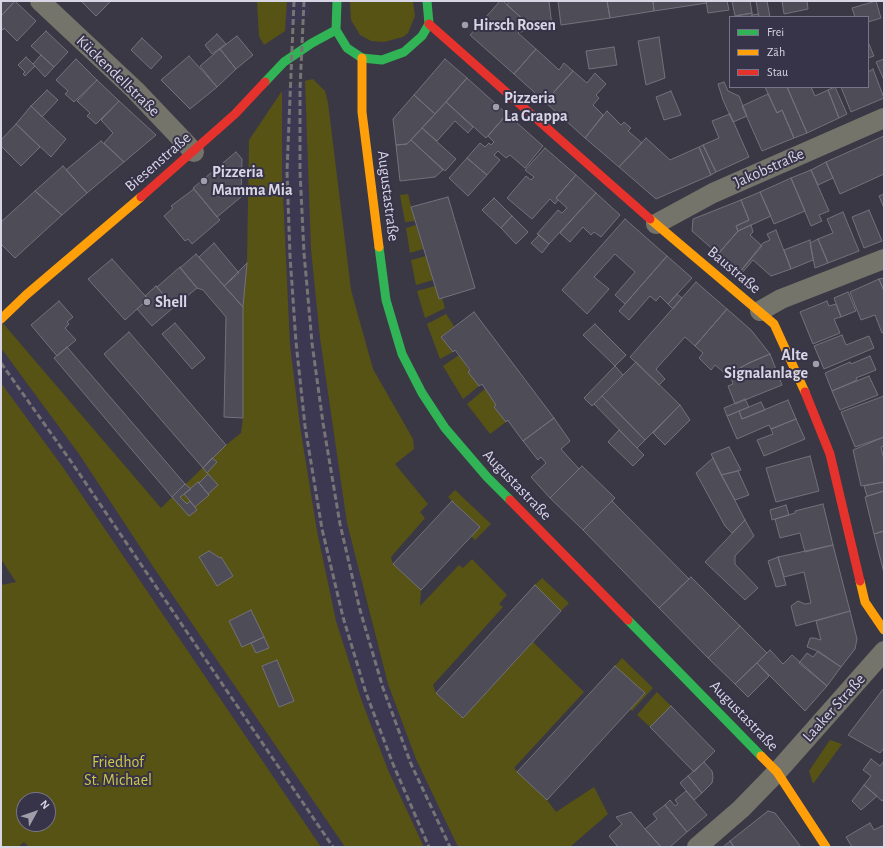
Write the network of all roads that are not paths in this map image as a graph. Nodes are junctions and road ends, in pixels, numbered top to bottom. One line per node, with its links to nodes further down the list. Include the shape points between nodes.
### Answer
1 (40, 1): 8 (street, Kückendellstraße, via 135,90)
2 (337, 1): 5 (street)
3 (427, 1): 4 (street)
4 (430, 24): 6 (street, via 422,36 394,57 382,60); 9 (street, Baustraße)
5 (336, 30): 6 (street, via 347,48); 8 (street, Biesenstraße, via 312,42 284,62 235,114)
6 (362, 58): 15 (street, Augustastraße, via 362,112 386,300 402,354 422,393 445,428 487,477)
7 (884, 118): 9 (street, Jakobstraße, via 713,193)
8 (194, 152): 12 (street, Biesenstraße)
9 (656, 224): 11 (street, Baustraße)
10 (884, 259): 11 (street, via 781,299)
11 (760, 311): 13 (street, Baustraße, via 774,324 780,336 830,454 865,602)
12 (1, 319)
13 (884, 630)
14 (884, 651): 15 (street, Laaker Straße)
15 (777, 772): 16 (street, Laaker Straße, via 741,809); 17 (street, Augustastraße)
16 (697, 847)
17 (826, 847)

